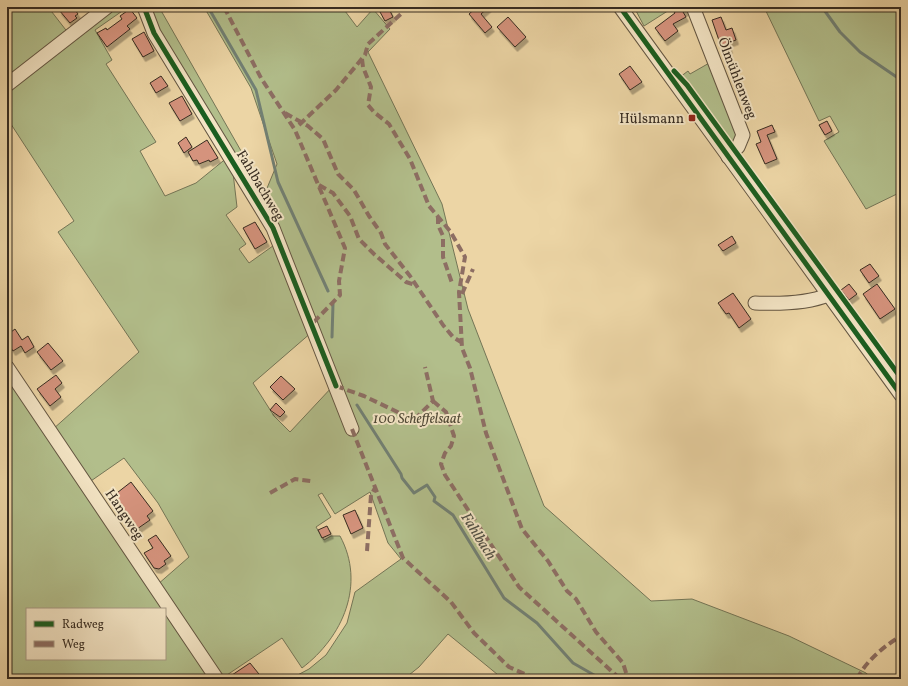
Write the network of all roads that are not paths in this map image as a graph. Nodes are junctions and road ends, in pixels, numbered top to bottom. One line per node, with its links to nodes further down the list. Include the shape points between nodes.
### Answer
1 (107, 7): 5 (street)
2 (144, 7): 11 (street, Fahlbachweg, via 154,33 273,228)
3 (620, 7): 6 (street)
4 (693, 7): 6 (street, Ölmühlenweg, via 743,135 738,147)
5 (7, 85)
6 (728, 157): 7 (street)
7 (828, 295): 8 (street, via 791,302); 10 (street)
8 (755, 302)
9 (7, 367): 12 (street, Hangweg)
10 (901, 395)
11 (352, 429)
12 (216, 679)

